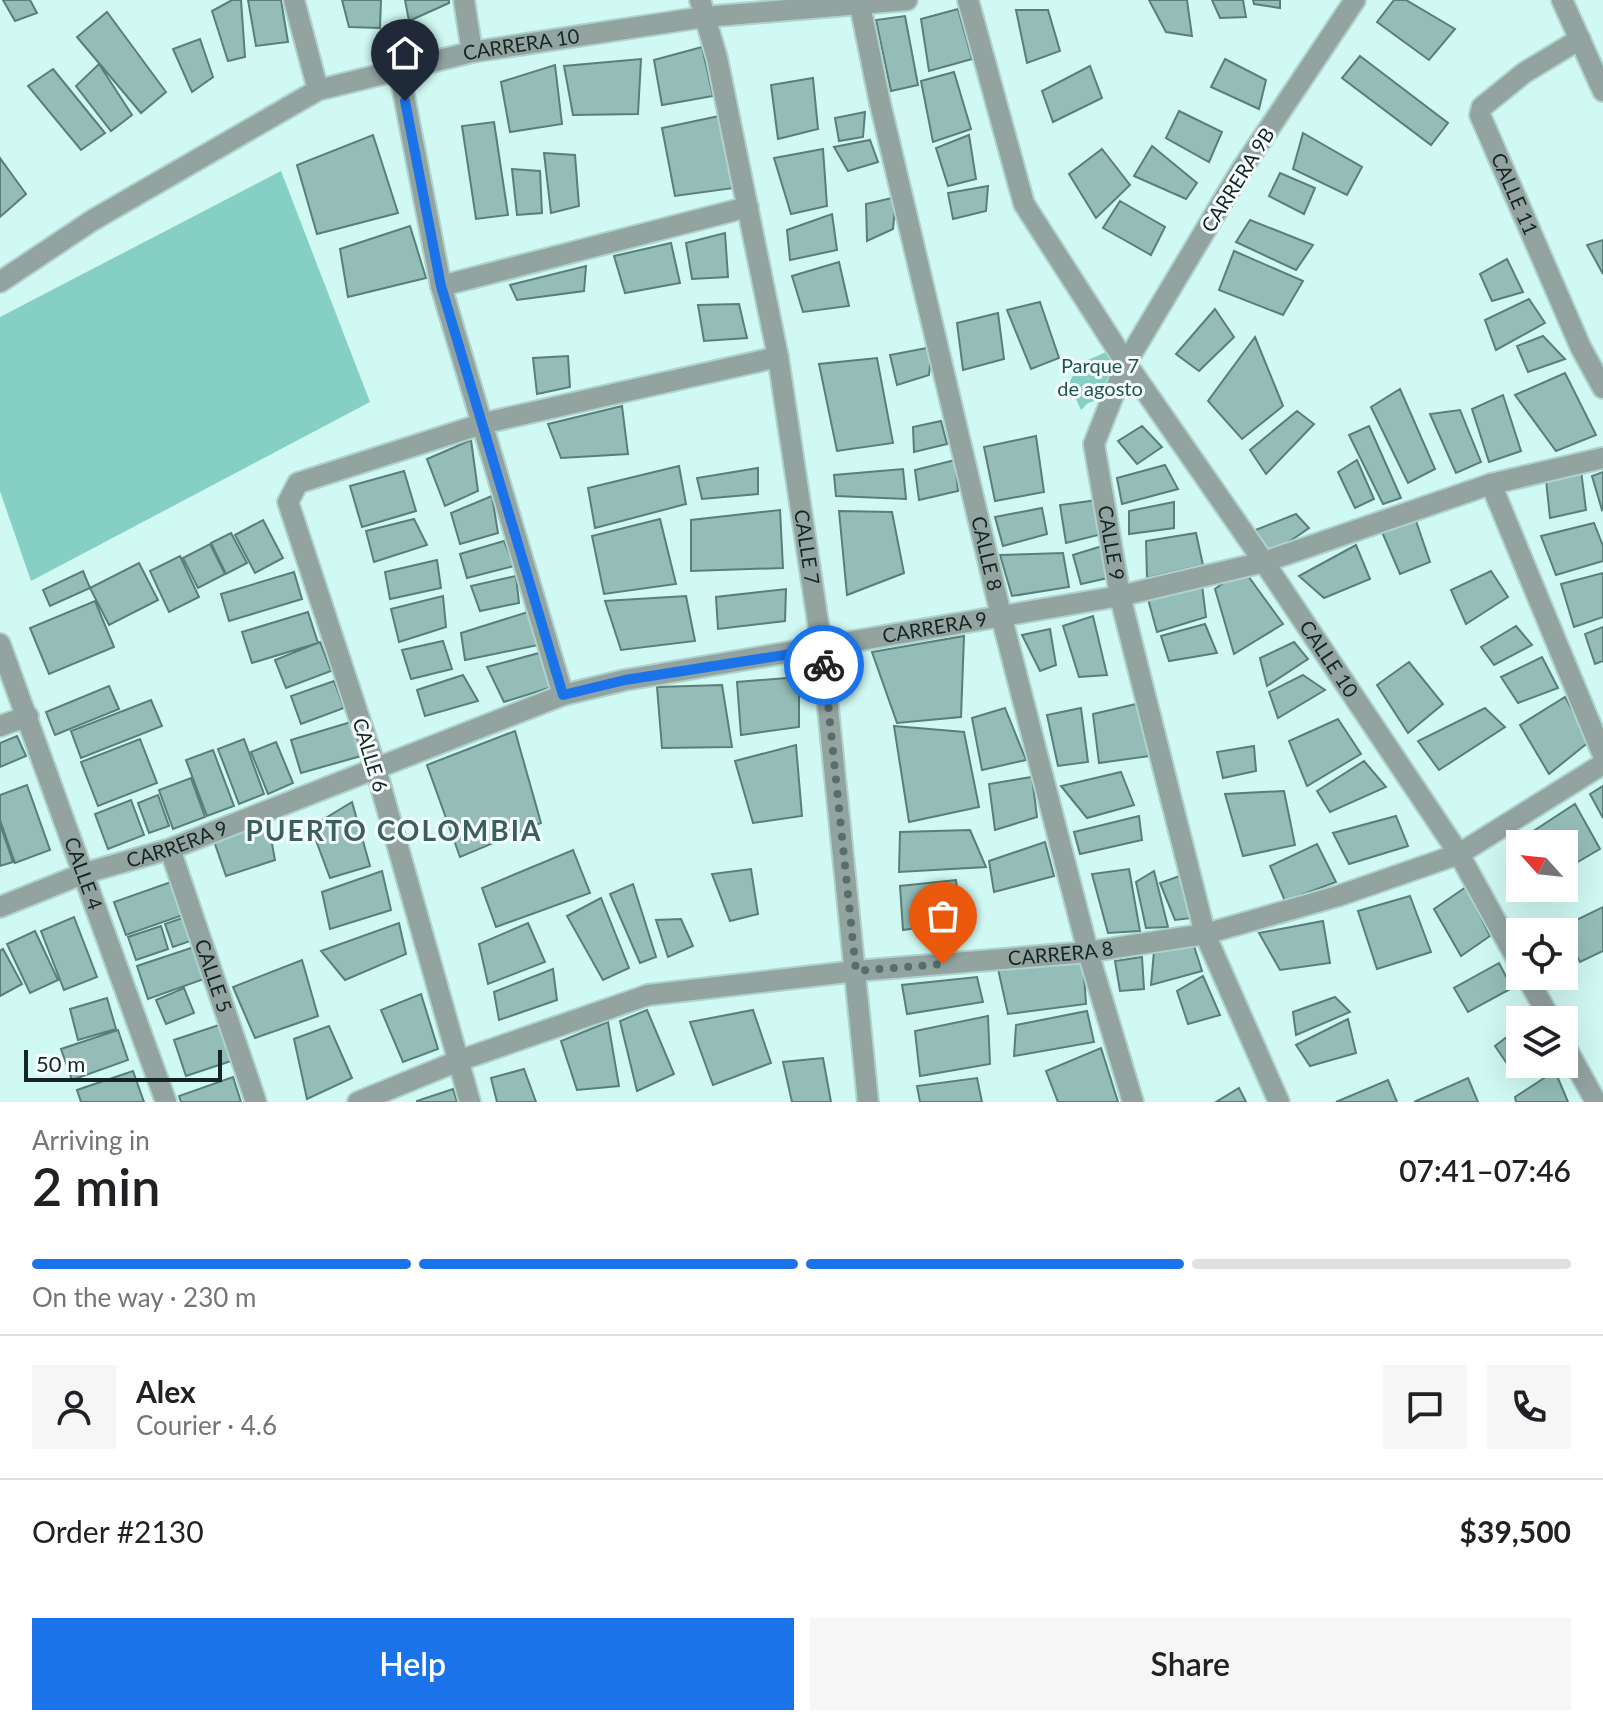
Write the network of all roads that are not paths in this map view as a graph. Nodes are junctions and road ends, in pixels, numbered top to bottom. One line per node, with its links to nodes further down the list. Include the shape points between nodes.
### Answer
1 (294, 0): 12 (street)
2 (464, 0): 10 (street)
3 (907, 0): 7 (street, CARRERA 10)
4 (968, 0): 18 (street, via 1024,204)
5 (1355, 0): 18 (street, CARRERA 9B, via 1242,169)
6 (1562, 0): 9 (street)
7 (859, 3): 8 (street, CARRERA 10); 25 (street, CALLE 8)
8 (702, 9): 10 (street, CARRERA 10); 14 (street, CALLE 7)
9 (1580, 39): 13 (street); 19 (street, CALLE 11, via 1524,73 1482,107 1480,115)
10 (472, 52): 11 (street, CARRERA 10)
11 (399, 70): 12 (street, CARRERA 10); 16 (street)
12 (318, 90): 15 (street, CARRERA 10, via 93,220)
13 (1603, 91)
14 (748, 207): 16 (street); 17 (street, CALLE 7)
15 (0, 282)
16 (441, 286): 20 (street)
17 (778, 357): 20 (street); 27 (street, CALLE 7)
18 (1126, 363): 23 (street, CALLE 10); 24 (street, CALLE 9, via 1094,444)
19 (1603, 388)
20 (485, 423): 28 (street); 33 (street, CALLE 6, via 298,483 288,502)
21 (1603, 458): 22 (street, CARRERA 9)
22 (1491, 484): 23 (street, CARRERA 9); 31 (street)
23 (1264, 562): 24 (street, CARRERA 9); 35 (street, CALLE 10)
24 (1120, 596): 25 (street, CARRERA 9); 38 (street, CALLE 9)
25 (1001, 615): 27 (street, CARRERA 9); 40 (street, CALLE 8)
26 (0, 644): 29 (street, CALLE 4)
27 (822, 649): 28 (street, CARRERA 9); 41 (street, CALLE 7)
28 (563, 695): 33 (street, CARRERA 9)
29 (28, 716): 30 (street); 36 (street, CALLE 4)
30 (0, 726)
31 (1603, 755)
32 (1603, 764): 35 (street, CARRERA 8)
33 (375, 766): 34 (street, CARRERA 9); 42 (street, CALLE 6)
34 (170, 849): 36 (street, CARRERA 9); 45 (street, CALLE 5)
35 (1459, 854): 38 (street, CARRERA 8); 39 (street, CALLE 10)
36 (85, 873): 37 (street, CARRERA 9); 44 (street, CALLE 4)
37 (0, 907)
38 (1205, 934): 40 (street, CARRERA 8); 50 (street, CALLE 9)
39 (1506, 940)
40 (1088, 952): 41 (street, CARRERA 8); 49 (street, CALLE 8)
41 (856, 971): 42 (street, CARRERA 8, via 648,995); 48 (street, CALLE 7)
42 (458, 1061): 46 (street, CARRERA 8); 47 (street, CALLE 6)
43 (1578, 1069): 51 (street)
44 (166, 1102)
45 (256, 1102)
46 (358, 1102)
47 (470, 1102)
48 (868, 1102)
49 (1133, 1102)
50 (1279, 1102)
51 (1596, 1102)

